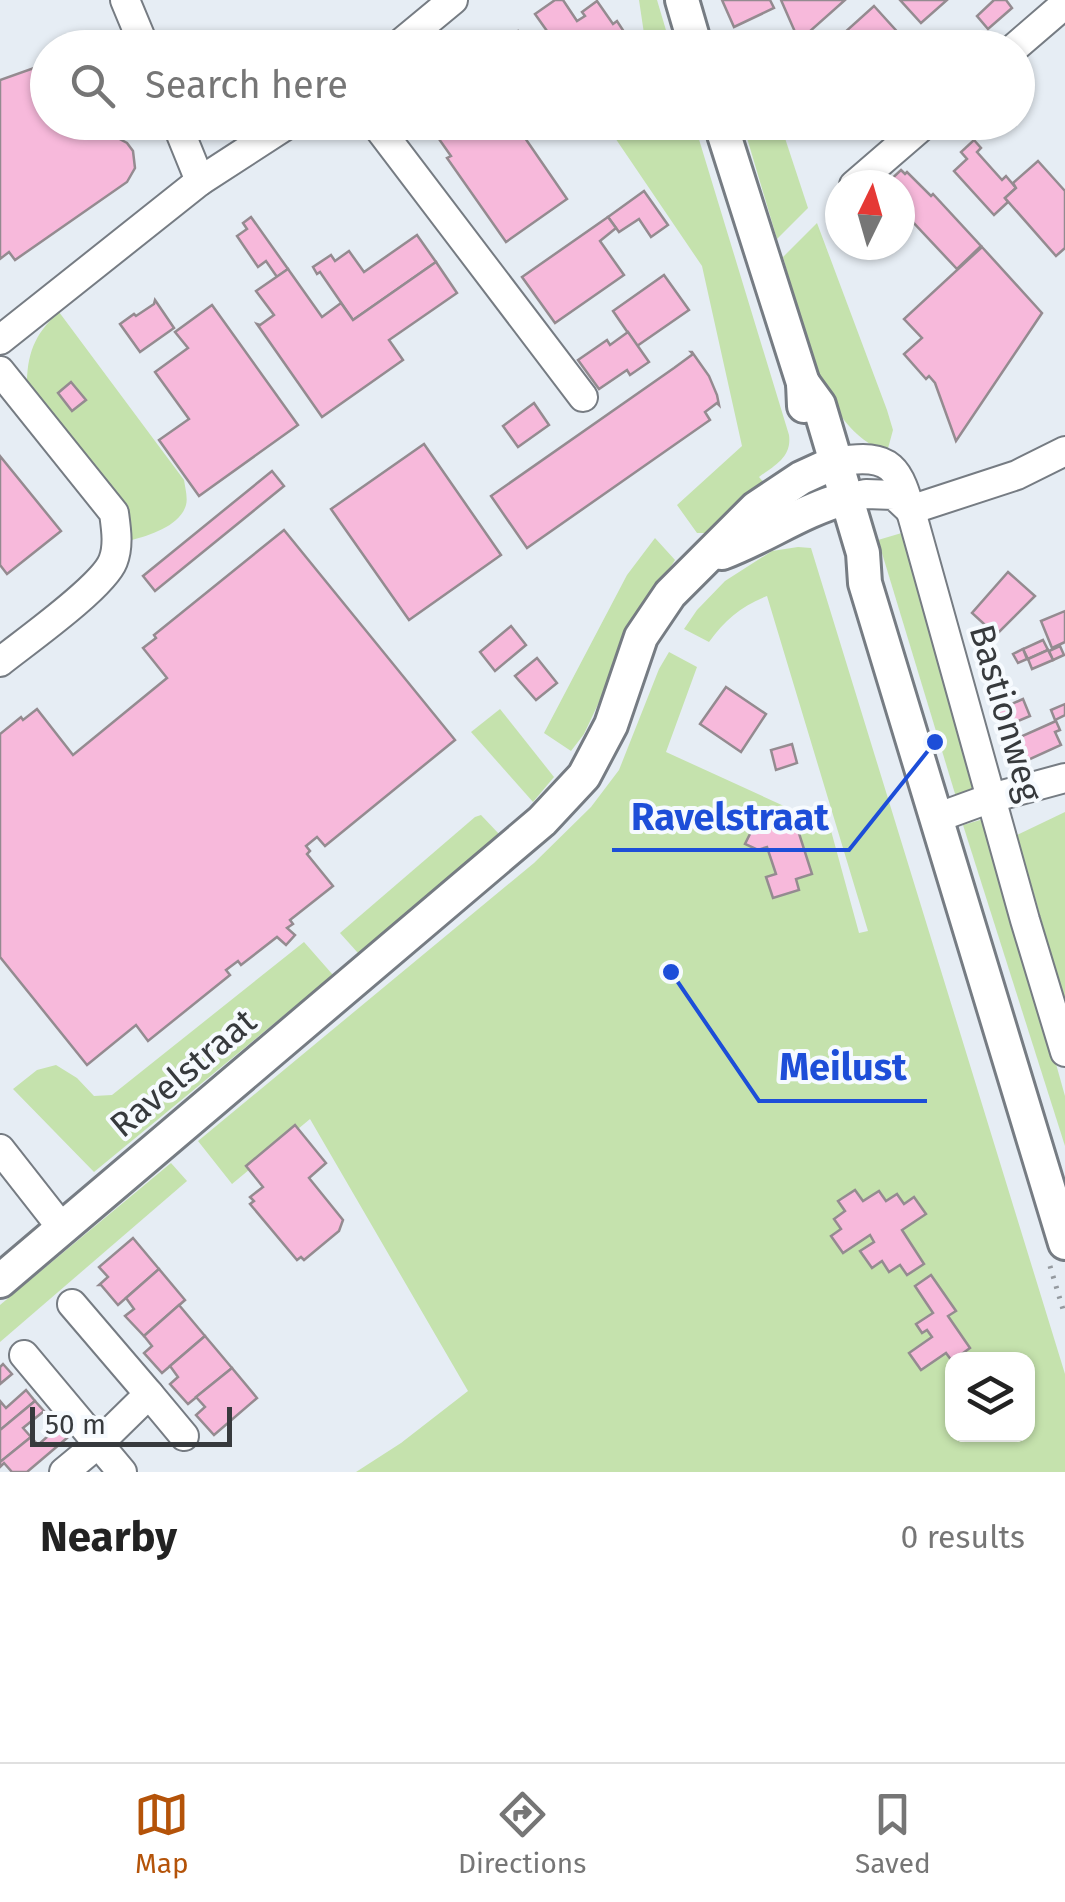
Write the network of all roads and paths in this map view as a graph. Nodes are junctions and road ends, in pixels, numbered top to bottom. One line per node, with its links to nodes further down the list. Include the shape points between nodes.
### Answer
1 (125, 0): 5 (street)
2 (453, 0): 6 (street)
3 (682, 0): 7 (street)
4 (1065, 4): 8 (street)
5 (138, 30)
6 (417, 30)
7 (691, 30)
8 (1035, 30)
9 (183, 140): 15 (street)
10 (263, 140): 15 (street)
11 (388, 140): 18 (street)
12 (726, 140): 20 (street, via 803,383 804,410)
13 (906, 140): 14 (street)
14 (872, 170)
15 (200, 181): 16 (street)
16 (0, 340)
17 (0, 370): 24 (street, via 114,513 117,534 114,560 100,581)
18 (583, 397)
19 (1065, 451): 22 (street)
20 (829, 465): 21 (street); 22 (street, Bastionweg, via 856,458 885,462 898,472); 23 (street, Ravelstraat, via 756,508)
21 (839, 500): 22 (street, via 894,495); 23 (street, Ravelstraat); 27 (street, via 863,554 866,584)
22 (910, 510): 26 (street, Bastionweg)
23 (709, 558): 30 (street, Ravelstraat, via 670,594 641,637 611,724 584,776 542,821)
24 (0, 662)
25 (1065, 778): 26 (street)
26 (992, 798): 27 (street); 28 (street, Bastionweg)
27 (936, 818): 31 (street)
28 (1065, 1052)
29 (0, 1149): 30 (street)
30 (62, 1228): 32 (street, Ravelstraat)
31 (1065, 1243)
32 (0, 1280)
33 (72, 1304): 35 (street)
34 (24, 1355): 37 (street)
35 (149, 1394): 36 (street); 37 (street)
36 (184, 1436)
37 (98, 1443): 38 (street); 39 (street)
38 (64, 1472)
39 (122, 1472)

